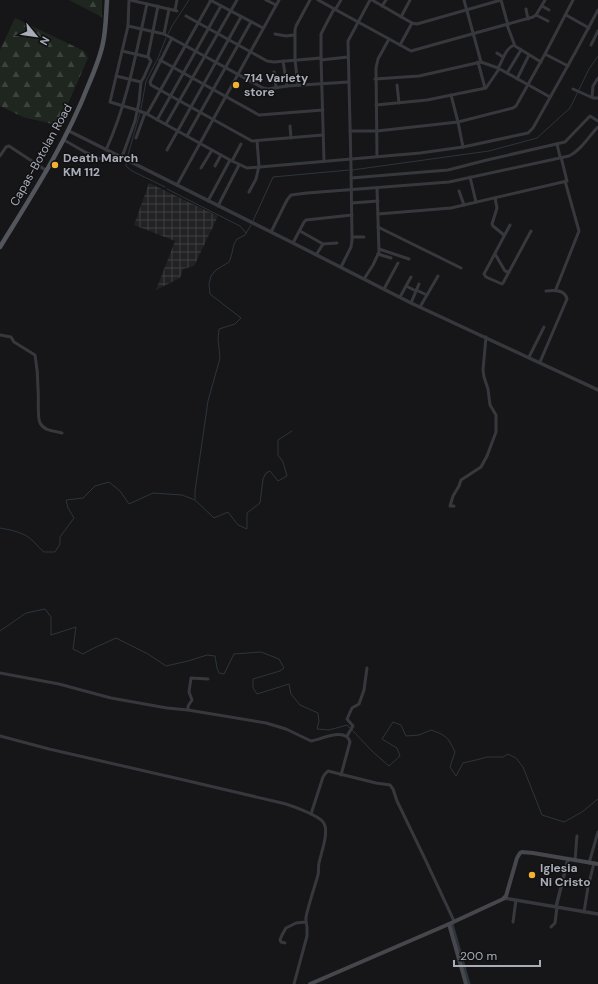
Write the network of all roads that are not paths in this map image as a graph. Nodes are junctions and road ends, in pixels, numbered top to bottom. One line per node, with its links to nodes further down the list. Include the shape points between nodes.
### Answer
1 (107, 0): 138 (main road, Capas-Botolan Road, via 101,50)
2 (129, 0): 20 (street); 49 (street)
3 (154, 0): 24 (street)
4 (177, 0): 30 (street, via 176,10)
5 (210, 0): 27 (street); 46 (street)
6 (237, 0): 36 (street)
7 (266, 0): 25 (street)
8 (279, 0): 25 (street)
9 (310, 0): 60 (street)
10 (318, 0): 23 (street)
11 (328, 0): 23 (street)
12 (341, 0): 31 (street)
13 (371, 0): 28 (street); 45 (street)
14 (386, 0): 28 (street)
15 (410, 0): 41 (street)
16 (464, 0): 33 (street)
17 (501, 0): 21 (street); 48 (street)
18 (545, 0): 29 (street)
19 (573, 0): 38 (street)
20 (142, 1): 22 (street)
21 (490, 2): 33 (street)
22 (147, 4): 24 (street); 52 (street)
23 (326, 4): 31 (street)
24 (152, 5): 26 (street)
25 (276, 5): 50 (street)
26 (158, 6): 30 (street); 54 (street)
27 (221, 6): 36 (street); 53 (street)
28 (382, 6): 41 (street)
29 (542, 6): 34 (street); 37 (street)
30 (169, 9): 56 (street)
31 (335, 9): 45 (street); 81 (street, via 322,32)
32 (526, 9): 42 (street)
33 (466, 10): 47 (street, via 417,24); 59 (street)
34 (549, 10)
35 (598, 10): 51 (street)
36 (230, 11): 40 (street); 57 (street)
37 (536, 15): 42 (street); 43 (street)
38 (566, 15): 51 (street); 75 (street)
39 (186, 16): 46 (street)
40 (241, 17): 44 (street); 63 (street)
41 (401, 17): 47 (street)
42 (528, 19): 48 (street)
43 (548, 21)
44 (251, 22): 50 (street); 65 (street)
45 (358, 22): 62 (street); 79 (street, via 348,39)
46 (198, 23): 53 (street); 68 (street)
47 (412, 23): 66 (street)
48 (508, 25): 59 (street); 64 (street)
49 (128, 26): 52 (street); 70 (street)
50 (263, 28): 72 (street)
51 (588, 28): 88 (street)
52 (142, 29): 54 (street); 73 (street)
53 (208, 29): 57 (street); 71 (street)
54 (152, 31): 56 (street); 78 (street)
55 (598, 32): 67 (street)
56 (164, 34): 61 (street)
57 (218, 34): 63 (street); 77 (street)
58 (275, 34): 60 (street)
59 (474, 34): 66 (street, via 413,51); 86 (street)
60 (294, 35): 83 (street)
61 (172, 38): 68 (street); 82 (street)
62 (389, 39): 66 (street); 100 (street, via 377,64)
63 (228, 40): 65 (street); 84 (street)
64 (514, 44): 69 (street); 80 (street)
65 (238, 45): 72 (street); 90 (street)
66 (400, 45)
67 (591, 45)
68 (185, 46): 71 (street); 89 (street)
69 (521, 50): 76 (street); 94 (street)
70 (122, 51): 73 (street); 96 (street)
71 (196, 51): 77 (street); 93 (street)
72 (250, 52): 85 (street, via 267,61); 95 (street)
73 (136, 54): 78 (street); 99 (street)
74 (496, 54): 80 (street)
75 (545, 54): 87 (street); 88 (street)
76 (529, 55): 87 (street); 101 (street)
77 (205, 56): 84 (street); 97 (street)
78 (148, 57): 102 (street, via 151,61)
79 (348, 57): 81 (street); 103 (street)
80 (503, 57): 91 (street)
81 (321, 59): 83 (street); 105 (street)
82 (160, 60): 89 (street); 113 (street, via 150,82)
83 (295, 60): 85 (street); 106 (street)
84 (216, 62): 90 (street); 104 (street)
85 (283, 62): 109 (street)
86 (480, 62): 91 (street); 100 (street, via 419,76); 111 (street)
87 (541, 62): 108 (street)
88 (568, 66): 118 (street)
89 (173, 68): 93 (street); 113 (street)
90 (226, 68): 95 (street); 114 (street)
91 (498, 68): 94 (street); 111 (street)
92 (274, 72): 110 (street)
93 (184, 73): 97 (street); 116 (street)
94 (507, 73): 101 (street)
95 (238, 74): 110 (street, via 263,88); 117 (street)
96 (116, 76): 99 (street); 124 (street, via 110,102)
97 (193, 78): 104 (street); 121 (street)
98 (598, 78): 119 (street, via 593,86)
99 (130, 79): 102 (street); 124 (street)
100 (375, 79): 123 (street)
101 (517, 79): 108 (street)
102 (141, 82): 126 (street)
103 (348, 82): 105 (street); 139 (street)
104 (203, 84): 114 (street); 125 (street)
105 (322, 84): 106 (street); 127 (street)
106 (298, 85): 109 (street)
107 (397, 85): 122 (street)
108 (528, 85): 118 (street); 133 (street, via 514,108)
109 (287, 86): 110 (street)
110 (276, 88)
111 (485, 88): 115 (street)
112 (574, 89): 119 (street)
113 (161, 90): 116 (street); 129 (street)
114 (213, 90): 117 (street); 128 (street)
115 (451, 95): 122 (street); 133 (street)
116 (171, 96): 121 (street); 131 (street)
117 (225, 97): 127 (street, via 259,115); 130 (street)
118 (550, 97): 150 (street, via 528,133)
119 (592, 97): 120 (street)
120 (598, 98)
121 (180, 101): 125 (street); 134 (street)
122 (399, 103): 123 (street)
123 (376, 105): 140 (street)
124 (123, 106): 126 (street); 151 (street)
125 (190, 107): 128 (street); 137 (street)
126 (137, 110): 129 (street); 157 (street)
127 (323, 110): 141 (street)
128 (200, 112): 130 (street); 142 (street)
129 (146, 113): 131 (street); 143 (street)
130 (213, 119): 146 (street, via 252,141); 147 (street)
131 (157, 120): 134 (street)
132 (598, 121): 149 (street, via 590,116 567,141)
133 (458, 122): 140 (street); 150 (street)
134 (166, 124): 137 (street)
135 (290, 126): 144 (street)
136 (598, 127): 158 (street, via 573,154)
137 (178, 130): 142 (street); 152 (street)
138 (69, 131): 145 (main road, Capas-Botolan Road); 151 (street)
139 (350, 131): 140 (street); 159 (street)
140 (376, 131): 156 (street)
141 (323, 135): 144 (street); 162 (street)
142 (187, 136): 147 (street)
143 (136, 138)
144 (291, 138): 146 (street)
145 (64, 140): 160 (street); 167 (main road, Capas-Botolan Road)
146 (258, 141): 165 (street)
147 (200, 143): 153 (street); 171 (street)
148 (241, 144): 161 (street)
149 (557, 144): 158 (street); 169 (street, via 448,170)
150 (463, 148): 156 (street)
151 (106, 150): 157 (street)
152 (167, 150)
153 (212, 150): 154 (street); 166 (street)
154 (221, 155): 161 (street); 164 (street)
155 (0, 156): 167 (street, via 9,146)
156 (377, 156): 159 (street)
157 (122, 157): 171 (street)
158 (561, 157): 168 (street); 170 (street, via 567,180)
159 (351, 159): 162 (street); 169 (street)
160 (103, 160)
161 (231, 161): 163 (street); 177 (street)
162 (324, 161): 165 (street)
163 (239, 165): 165 (street, via 247,168); 182 (street)
164 (215, 166)
165 (260, 166): 175 (street)
166 (202, 168)
167 (47, 171): 196 (main road, Capas-Botolan Road)
168 (470, 177): 172 (street, via 449,182); 179 (street)
169 (351, 178): 173 (street)
170 (565, 181): 176 (street); 214 (street, via 579,231)
171 (177, 185): 177 (street)
172 (377, 188): 173 (street); 178 (street)
173 (351, 190): 180 (street); 189 (street, via 291,195)
174 (459, 191): 181 (street)
175 (249, 192)
176 (495, 198): 179 (street); 190 (street, via 497,208 492,224)
177 (208, 201): 182 (street)
178 (378, 201): 180 (street); 183 (street)
179 (476, 202): 181 (street)
180 (352, 203): 184 (street)
181 (464, 205): 183 (street)
182 (218, 206): 189 (street)
183 (378, 214): 186 (street)
184 (352, 216): 187 (street, via 306,220); 191 (street)
185 (510, 225): 190 (street)
186 (378, 227): 197 (street); 205 (street)
187 (300, 231): 193 (street); 195 (street)
188 (531, 231): 206 (street)
189 (271, 232): 193 (street)
190 (504, 236): 199 (street)
191 (352, 237): 192 (street); 204 (street, via 351,247)
192 (364, 237)
193 (293, 243): 200 (street)
194 (337, 243): 195 (street)
195 (323, 244): 200 (street)
196 (0, 247)
197 (378, 249): 198 (street); 202 (street)
198 (378, 254): 201 (street); 209 (street)
199 (495, 254): 206 (street); 206 (street, via 484,274 486,277 502,284)
200 (316, 255): 204 (street)
201 (391, 258)
202 (409, 258)
203 (398, 262): 212 (street)
204 (341, 267): 209 (street)
205 (461, 268)
206 (509, 272)
207 (438, 276): 216 (street)
208 (410, 277): 211 (street)
209 (364, 279): 212 (street)
210 (419, 284): 213 (street)
211 (406, 286): 213 (street); 217 (street)
212 (384, 289): 217 (street)
213 (416, 290): 216 (street); 218 (street)
214 (556, 290): 215 (street); 224 (street, via 567,296)
215 (546, 291)
216 (427, 295): 219 (street)
217 (400, 297): 218 (street)
218 (410, 303): 219 (street)
219 (420, 307): 222 (street)
220 (544, 326): 223 (street)
221 (0, 335): 226 (street, via 11,337 14,342 35,355 38,419 44,428)
222 (486, 337): 223 (street); 227 (street, via 483,370 490,405 496,415 496,432 481,467 461,480 450,506)
223 (529, 357): 224 (street)
224 (540, 362): 225 (street)
225 (598, 390)
226 (62, 433)
227 (454, 506)
228 (367, 668): 233 (street, via 359,704 352,708 347,719 353,725)
229 (0, 673): 231 (street, via 59,684 111,698)
230 (208, 679): 231 (street, via 191,678 189,692 192,700)
231 (188, 710): 233 (street, via 278,726 311,741 338,734)
232 (0, 736): 235 (street, via 294,806)
233 (347, 736): 234 (street, via 350,742)
234 (342, 775): 235 (street, via 326,772); 246 (street, via 391,786)
235 (311, 814): 247 (street, via 322,820 326,831)
236 (598, 832): 240 (street)
237 (577, 836): 239 (street)
238 (568, 859): 239 (main road); 241 (main road, via 520,853); 243 (street)
239 (575, 860): 240 (main road)
240 (594, 863): 244 (street)
241 (504, 898): 242 (street); 246 (main road)
242 (516, 900): 243 (street); 248 (street)
243 (557, 907): 244 (street); 250 (street, via 555,923)
244 (584, 912): 245 (street)
245 (598, 914)
246 (454, 921): 249 (main road)
247 (306, 922): 251 (street, via 286,928 280,940); 252 (street, via 307,936)
248 (513, 922)
249 (449, 924): 253 (main road); 254 (main road)
250 (551, 927)
251 (285, 944)
252 (294, 984)
253 (310, 984)
254 (466, 984)

